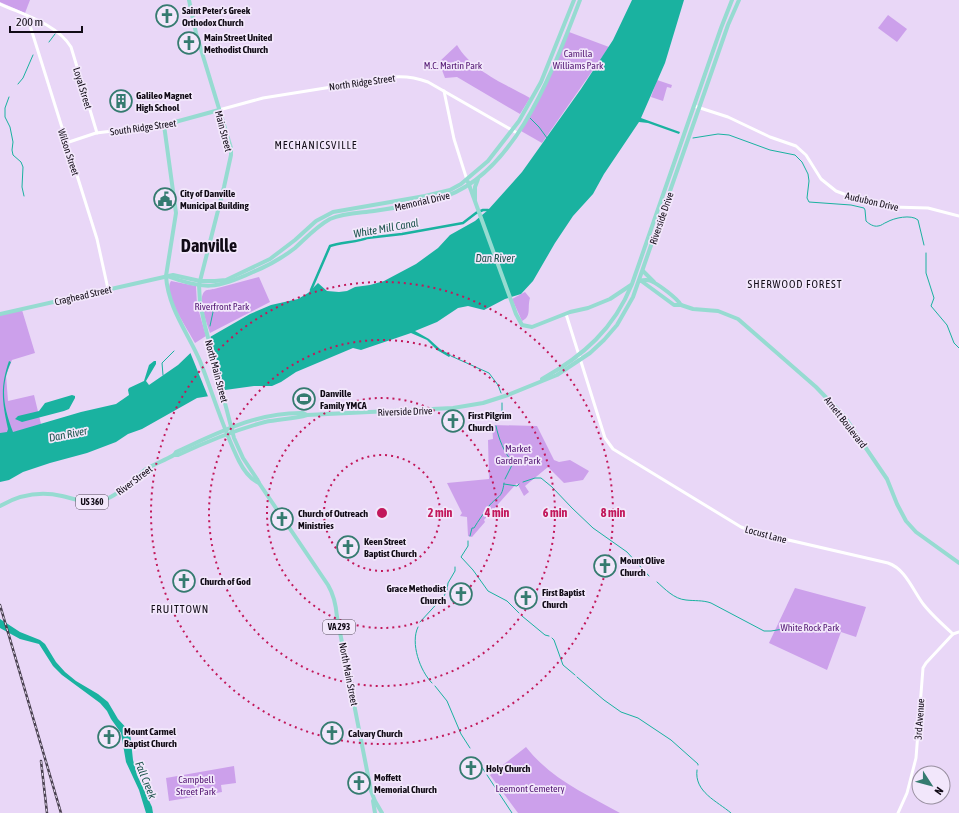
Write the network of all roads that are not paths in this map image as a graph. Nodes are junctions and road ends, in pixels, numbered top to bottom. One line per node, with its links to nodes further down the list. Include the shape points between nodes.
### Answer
1 (189, 0): 11 (main road, Main Street / VA 293)
2 (574, 0): 13 (main road, Memorial Drive, via 541,82)
3 (580, 0): 15 (main road, Memorial Drive, via 547,81)
4 (732, 0): 9 (main road, Riverside Drive)
5 (739, 0): 10 (main road, Riverside Drive)
6 (0, 4): 7 (street)
7 (27, 16): 14 (street, Loyal Street, via 56,30 71,47); 16 (street, Wilson Street)
8 (444, 91): 11 (street, North Ridge Street, via 417,78 394,77 263,98); 13 (street, North Ridge Street); 18 (street, via 454,139)
9 (694, 106): 10 (street, Audubon Drive); 28 (main road, Riverside Drive)
10 (699, 108): 23 (street, Audubon Drive, via 728,117 796,146 821,179 836,191 892,207 928,208); 24 (main road, Riverside Drive)
11 (219, 110): 12 (main road, South Ridge Street); 27 (main road, Main Street / VA 293, via 231,155)
12 (164, 125): 14 (street, South Ridge Street); 25 (main road, VA 293, via 176,213)
13 (512, 131): 15 (street, North Ridge Street); 18 (main road, Memorial Drive, via 492,156)
14 (97, 133): 16 (street, South Ridge Street)
15 (517, 133): 17 (main road, Memorial Drive, via 498,159)
16 (66, 143): 30 (street, Wilson Street, via 97,239)
17 (479, 177): 19 (main road, Memorial Drive); 22 (main road, via 475,184)
18 (467, 180): 19 (main road); 27 (main road, Memorial Drive, via 454,189 434,194 333,212 316,221 265,262 226,280)
19 (468, 185): 20 (main road, Memorial Drive); 21 (main road)
20 (455, 192): 21 (main road, via 464,190); 27 (main road, Memorial Drive, via 427,201 335,217 321,225 291,251 266,266 225,284 213,286)
21 (472, 193): 22 (main road)
22 (476, 202): 34 (main road, via 519,322 532,327)
23 (959, 216)
24 (643, 271): 26 (main road, Riverside Drive); 29 (main road)
25 (166, 276): 27 (main road, Craghead Street, via 173,275); 30 (main road, Craghead Street); 39 (main road, VA 293, via 169,297 201,365)
26 (640, 280): 28 (main road); 29 (main road, Arnett Boulevard, via 650,280); 31 (main road, Arnett Boulevard); 36 (main road, Riverside Drive, via 630,304 617,325)
27 (199, 283): 38 (main road, North Main Street / VA 293, via 205,326)
28 (632, 284): 34 (main road, via 610,299); 35 (main road, Riverside Drive, via 612,322)
29 (656, 284): 31 (main road); 32 (main road, Arnett Boulevard)
30 (108, 289): 33 (main road, Craghead Street)
31 (653, 289): 32 (main road, Arnett Boulevard, via 670,303)
32 (681, 305): 42 (main road, Arnett Boulevard, via 693,310 718,312 738,320 823,393 844,416 887,479 896,504 906,521 916,532)
33 (0, 314)
34 (566, 314): 35 (street, Locust Lane)
35 (580, 355): 36 (street, Locust Lane); 37 (main road, Riverside Drive, via 556,372)
36 (581, 360): 37 (main road, Riverside Drive, via 557,375); 44 (street, Locust Lane, via 605,438 616,452 741,528 896,566 923,604)
37 (524, 389): 38 (main road, Riverside Drive, via 462,408 277,414)
38 (232, 430): 39 (main road, River Street / US 360); 40 (main road, North Main Street / VA 293, via 239,452)
39 (227, 432): 40 (main road, North Main Street / VA 293, via 239,462); 41 (main road, River Street / US 360, via 176,452 150,467 116,494 102,500 86,502 40,494 15,498)
40 (259, 483): 45 (main road, North Main Street / VA 293, via 333,594)
41 (0, 506)
42 (959, 563)
43 (959, 632): 44 (street)
44 (953, 634): 48 (street, 3rd Avenue, via 923,668 916,758 908,792)
45 (371, 791): 46 (main road); 47 (main road, North Main Street / VA 293)
46 (375, 813)
47 (382, 813)
48 (898, 813)

